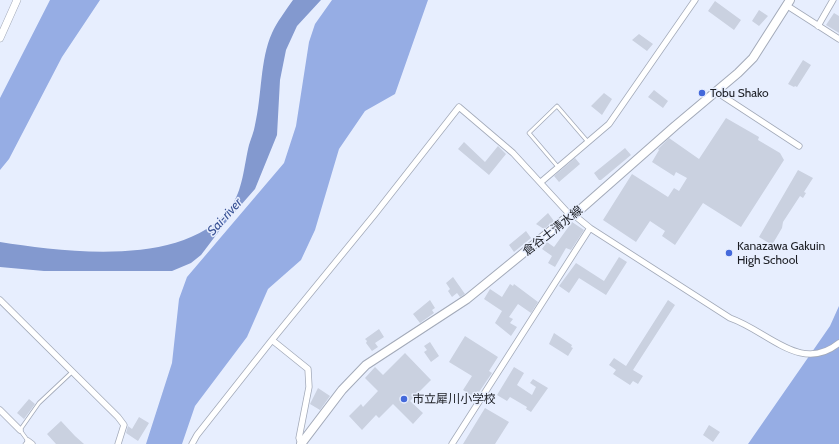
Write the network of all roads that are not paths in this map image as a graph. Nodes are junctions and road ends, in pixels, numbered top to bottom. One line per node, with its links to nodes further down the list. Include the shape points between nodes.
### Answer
1 (17, 0): 6 (street)
2 (695, 0): 9 (street, via 609,124)
3 (833, 0): 5 (street)
4 (788, 3): 5 (street); 8 (main road, 倉谷土清水線, via 753,58)
5 (818, 26): 7 (street)
6 (0, 38)
7 (839, 39)
8 (716, 91): 10 (street); 13 (main road, 倉谷土清水線)
9 (588, 142): 11 (street); 11 (lane, via 557,106 529,133)
10 (799, 146)
11 (558, 167): 12 (street)
12 (541, 182): 13 (street); 16 (street, via 513,153 459,107 372,219)
13 (572, 215): 14 (street); 24 (main road, 倉谷土清水線, via 467,299 366,365 342,390)
14 (590, 228): 17 (street, via 730,318 742,322 797,353 810,355 826,352); 25 (street)
15 (0, 300): 18 (street)
16 (272, 340): 23 (street); 24 (street, via 308,369 309,387 299,438)
17 (839, 343)
18 (72, 372): 20 (lane, via 39,403); 22 (street, via 124,425)
19 (0, 410): 20 (street)
20 (20, 430): 21 (lane)
21 (28, 443)
22 (118, 444)
23 (192, 444)
24 (301, 444)
25 (452, 444)

